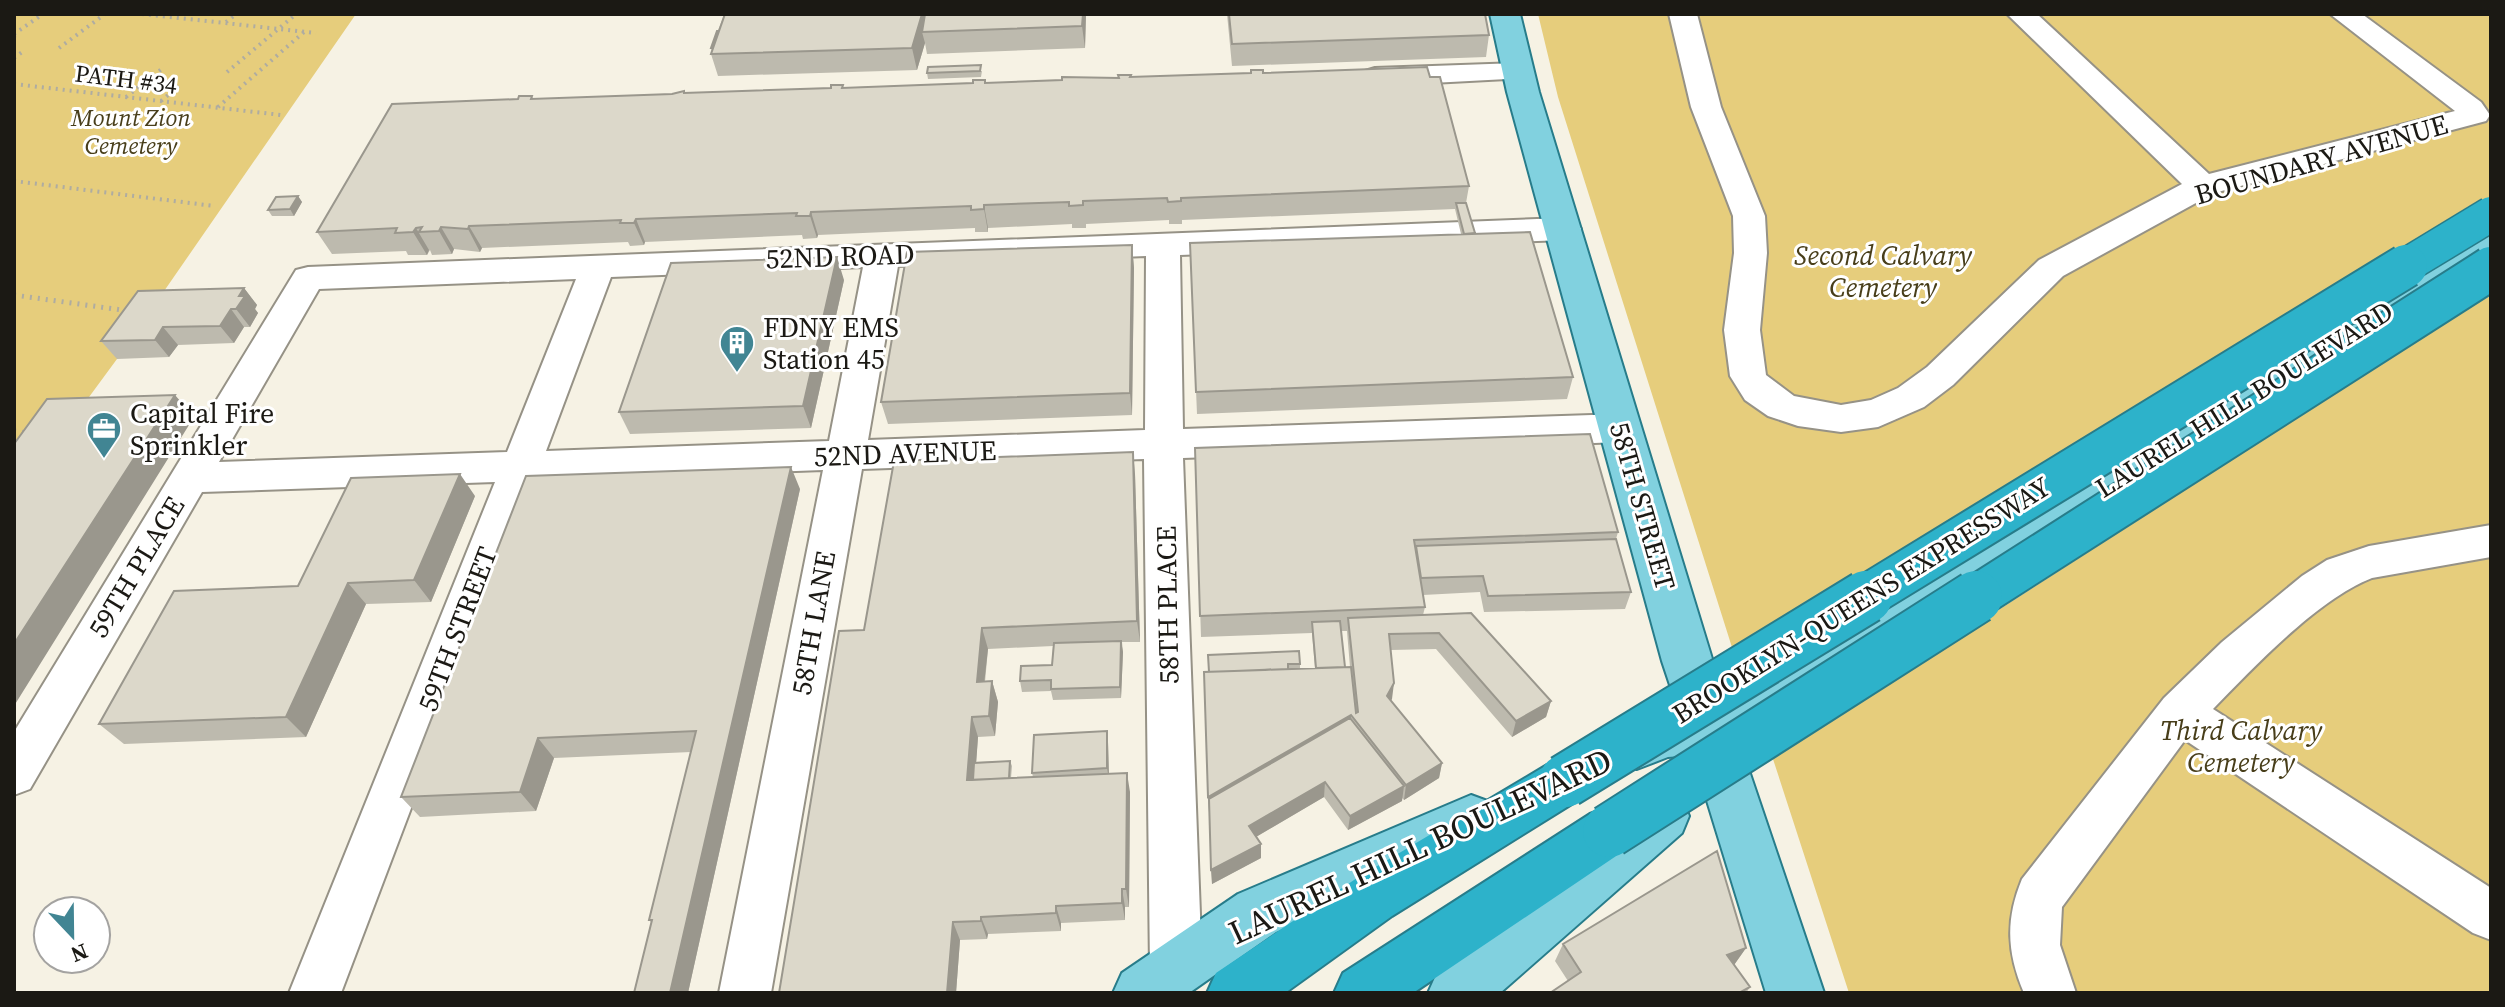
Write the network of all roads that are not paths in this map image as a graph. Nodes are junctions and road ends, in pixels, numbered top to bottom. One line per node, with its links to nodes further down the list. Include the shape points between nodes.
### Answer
1 (1505, 14): 5 (main road, 58TH STREET)
2 (1683, 14): 7 (street, BOUNDARY AVENUE, via 1705,103 1749,215 1745,368 1770,400 1806,414 1862,417 1905,402 1954,364 2051,268)
3 (2021, 14): 7 (street)
4 (2344, 14): 7 (street, BOUNDARY AVENUE, via 2475,113)
5 (1518, 72): 6 (street); 9 (main road, 58TH STREET)
6 (1352, 78)
7 (2203, 186)
8 (2491, 214): 29 (highway, BROOKLYN-QUEENS EXPRESSWAY, bridge, via 1373,898)
9 (1564, 229): 10 (street, 52ND ROAD); 16 (main road, 58TH STREET)
10 (1163, 243): 12 (street, 52ND ROAD); 17 (street, 58TH PLACE)
11 (2491, 244): 23 (main road, LAUREL HILL BOULEVARD)
12 (883, 254): 13 (street, 52ND ROAD); 18 (street, 58TH LANE)
13 (599, 265): 15 (street, 52ND ROAD); 19 (street, 59TH STREET)
14 (2491, 268): 30 (highway, BROOKLYN-QUEENS EXPRESSWAY, bridge)
15 (308, 278): 20 (street, 59TH PLACE)
16 (1622, 428): 17 (street, 52ND AVENUE); 23 (main road, 58TH STREET, via 1686,661)
17 (1164, 444): 18 (street, 52ND AVENUE); 26 (street, 58TH PLACE)
18 (843, 455): 19 (street, 52ND AVENUE); 28 (street, 58TH LANE)
19 (519, 467): 20 (street, 52ND AVENUE); 27 (street, 59TH STREET)
20 (189, 478): 24 (street, 59TH PLACE)
21 (2491, 541): 22 (street, via 2394,556 2342,572 2237,655)
22 (2180, 712): 25 (street); 33 (street, via 2040,896 2033,934)
23 (1712, 732): 26 (main road, LAUREL HILL BOULEVARD, via 1664,735 1291,897 1226,932); 31 (main road, via 1677,804); 32 (main road, 58TH STREET)
24 (14, 774)
25 (2491, 916)
26 (1159, 980)
27 (315, 993)
28 (745, 993)
29 (1236, 993)
30 (1363, 993)
31 (1457, 993)
32 (1795, 993)
33 (2050, 993)

